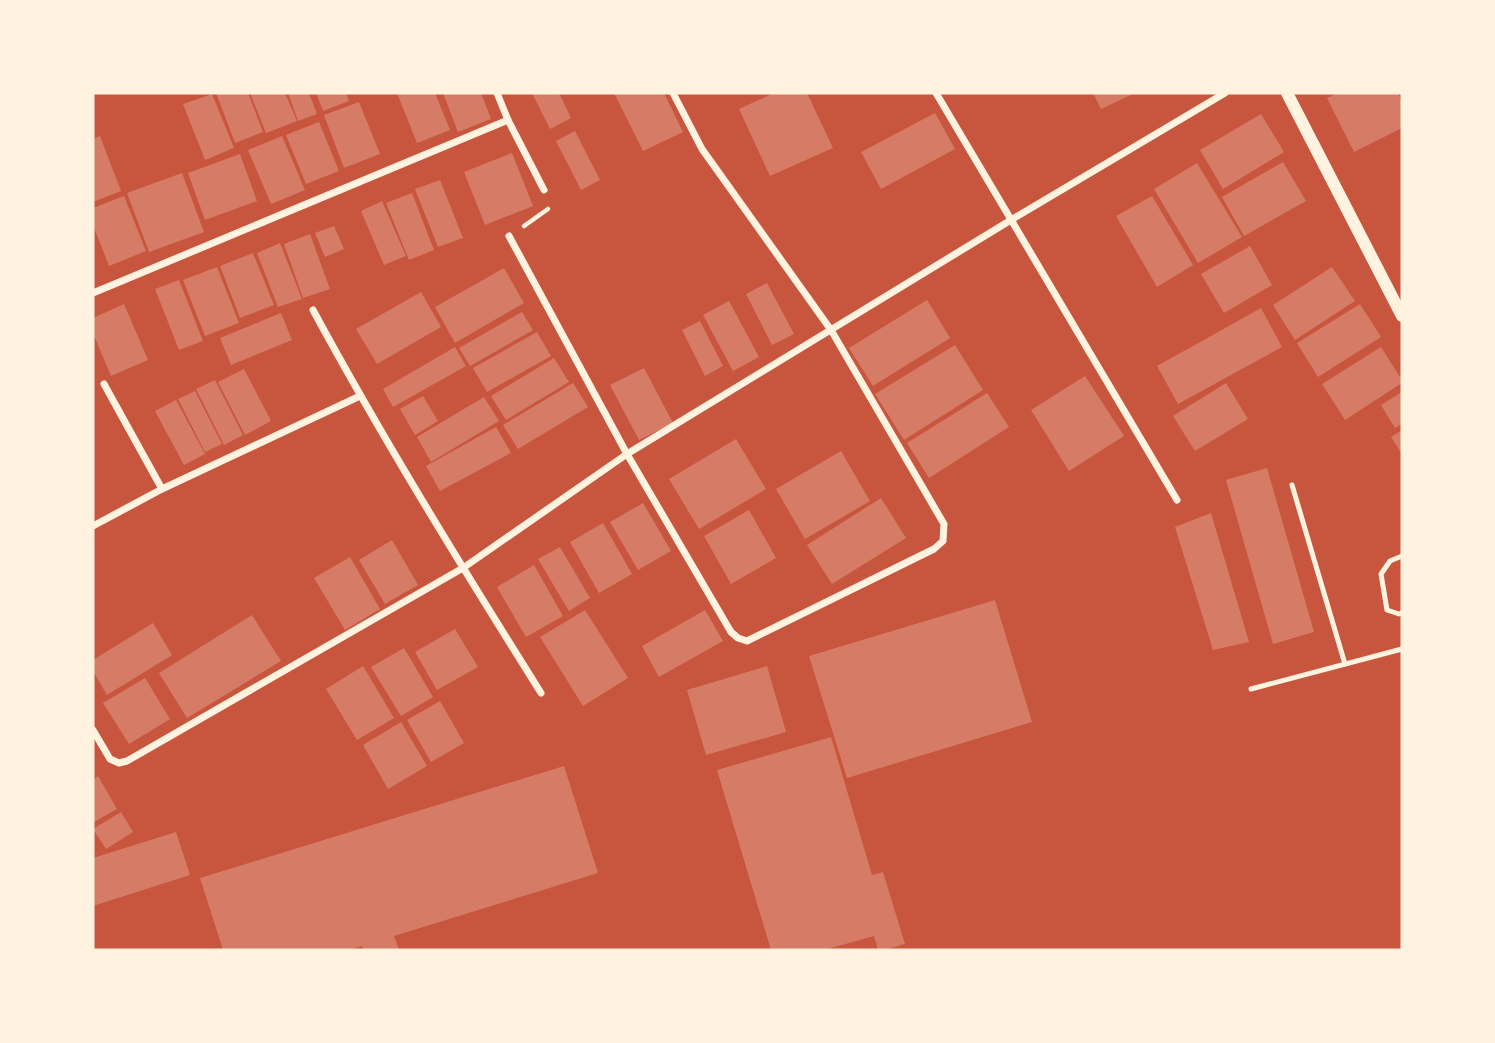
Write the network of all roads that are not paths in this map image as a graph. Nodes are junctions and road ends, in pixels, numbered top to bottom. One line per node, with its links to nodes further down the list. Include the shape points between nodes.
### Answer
1 (497, 93): 6 (street)
2 (673, 93): 13 (street, via 702,149)
3 (936, 93): 8 (street)
4 (1226, 93): 8 (street)
5 (1287, 93): 12 (street)
6 (508, 120): 7 (street); 10 (street)
7 (544, 190)
8 (1011, 220): 13 (street); 19 (street)
9 (509, 236): 16 (street)
10 (93, 293)
11 (313, 310): 15 (street)
12 (1402, 316)
13 (831, 330): 16 (street); 16 (street, via 944,524 943,541 934,550 747,641 731,632)
14 (104, 384): 18 (street)
15 (360, 396): 18 (street); 22 (street)
16 (627, 454): 22 (street)
17 (1292, 485): 25 (lane)
18 (162, 489): 20 (street)
19 (1177, 500)
20 (93, 526)
21 (1402, 556): 23 (lane, via 1390,561 1381,574 1387,610)
22 (463, 568): 27 (street); 28 (street, via 127,761 110,759)
23 (1402, 613)
24 (1402, 649): 25 (lane)
25 (1345, 664): 26 (lane)
26 (1251, 689)
27 (541, 693)
28 (93, 730)

